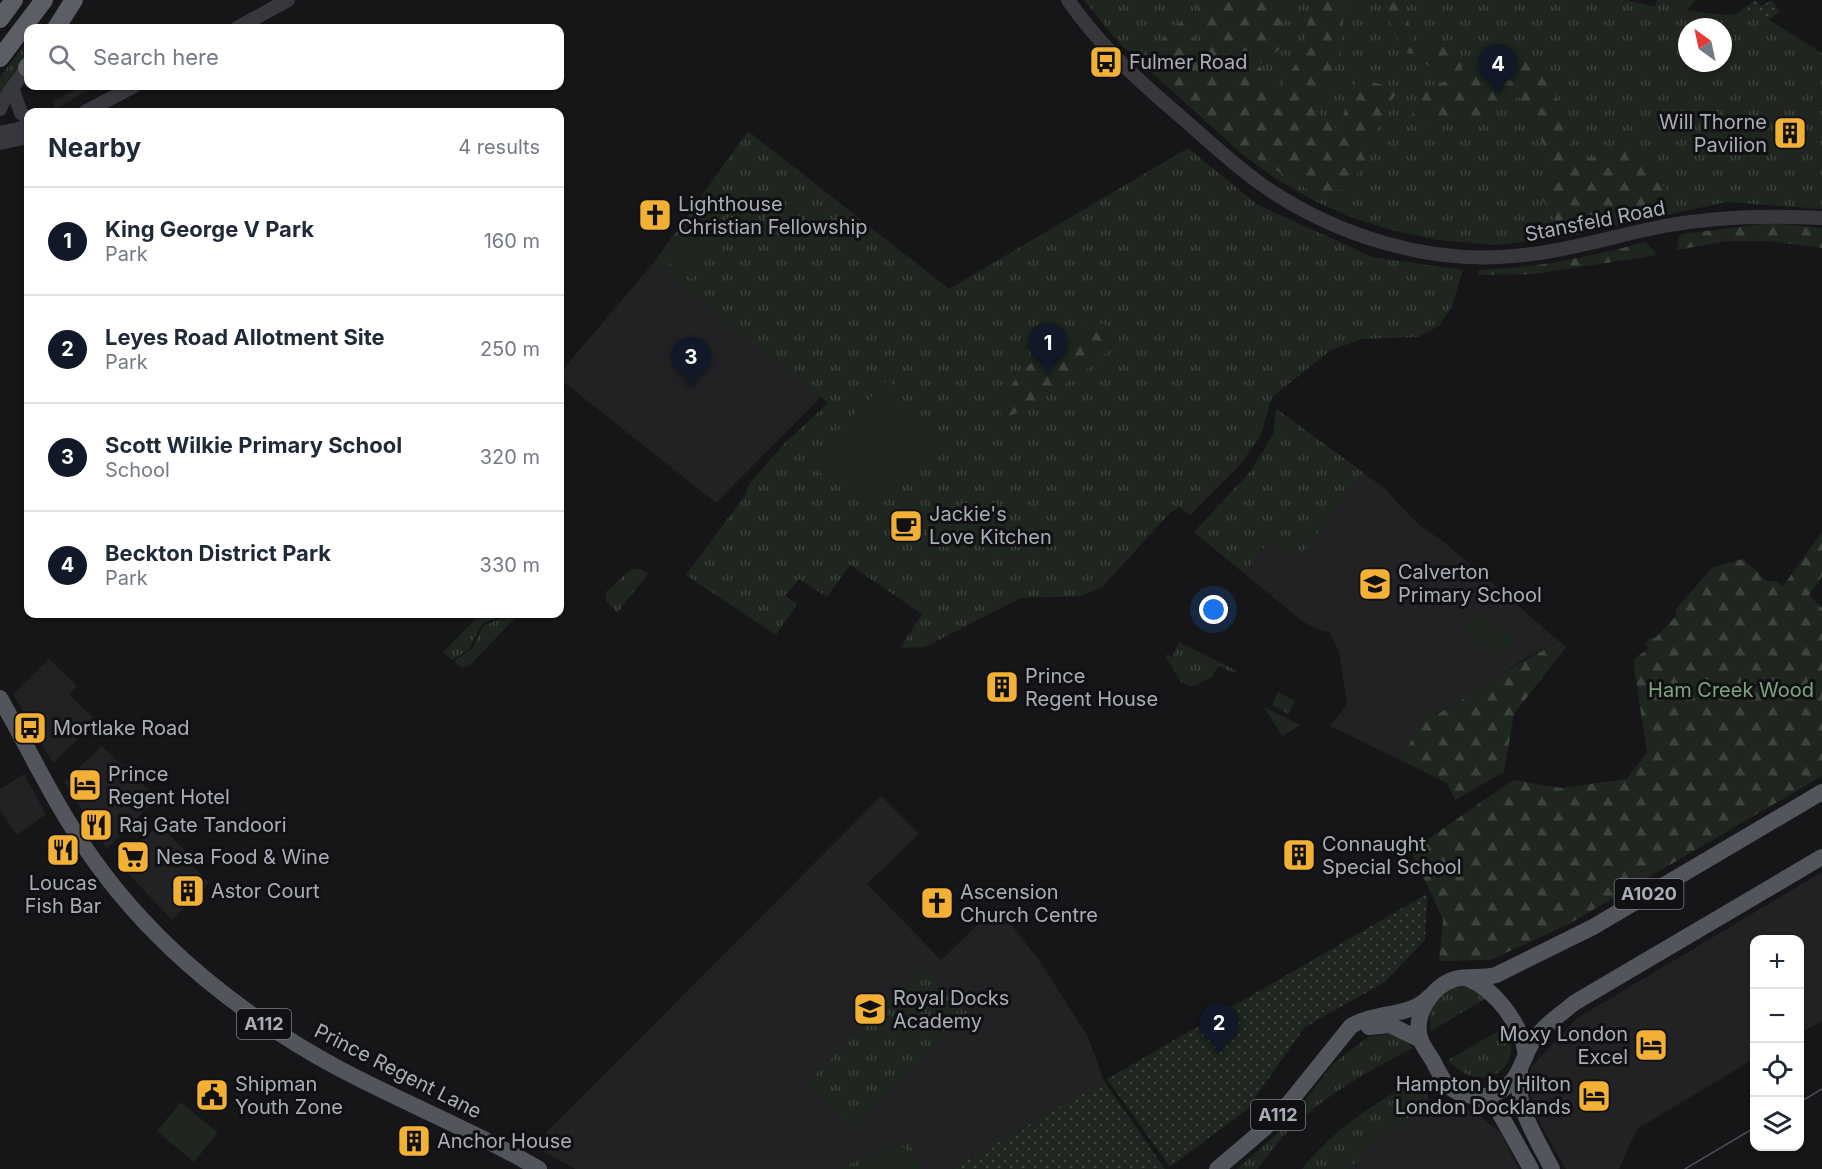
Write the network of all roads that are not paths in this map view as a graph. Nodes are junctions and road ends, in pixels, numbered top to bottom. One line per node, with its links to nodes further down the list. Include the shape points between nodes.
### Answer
1 (14, 0): 6 (highway)
2 (44, 0): 7 (highway)
3 (74, 0): 8 (highway)
4 (288, 0): 9 (street)
5 (1068, 0): 22 (street, Stansfeld Road, via 1113,54 1243,171 1324,221 1382,242 1475,257 1512,256 1558,251 1662,226 1732,216)
6 (0, 19)
7 (26, 24)
8 (59, 24)
9 (244, 24)
10 (24, 26): 11 (highway)
11 (0, 58)
12 (24, 73): 13 (street)
13 (13, 90): 16 (street, via 3,99); 17 (street)
14 (126, 90): 15 (street)
15 (93, 108)
16 (0, 109)
17 (24, 116)
18 (24, 128): 19 (street)
19 (0, 133)
20 (24, 138): 21 (street)
21 (0, 143)
22 (1822, 218)
23 (0, 698): 32 (main road, Prince Regent Lane / A112, via 93,860 203,977 242,1010 322,1059)
24 (1822, 792): 26 (main road, A1020, via 1593,927 1496,975)
25 (1822, 857): 30 (main road, A1020, via 1574,1003 1543,1029)
26 (1469, 979): 27 (main road, A1020, via 1455,979); 30 (main road, via 1495,994)
27 (1431, 994): 28 (main road, via 1423,1007); 29 (main road, A112, via 1421,1005 1409,1010 1364,1018 1341,1036)
28 (1421, 1040): 29 (main road, A112, via 1398,1027 1382,1024 1359,1032); 31 (main road, via 1446,1084 1461,1094)
29 (1331, 1053): 33 (main road, A112, via 1264,1129)
30 (1523, 1055): 31 (main road, A1020, via 1512,1082 1502,1090); 35 (main road, via 1518,1090 1523,1110)
31 (1478, 1096): 34 (main road, via 1499,1112)
32 (539, 1169)
33 (1217, 1169)
34 (1530, 1169)
35 (1552, 1169)

